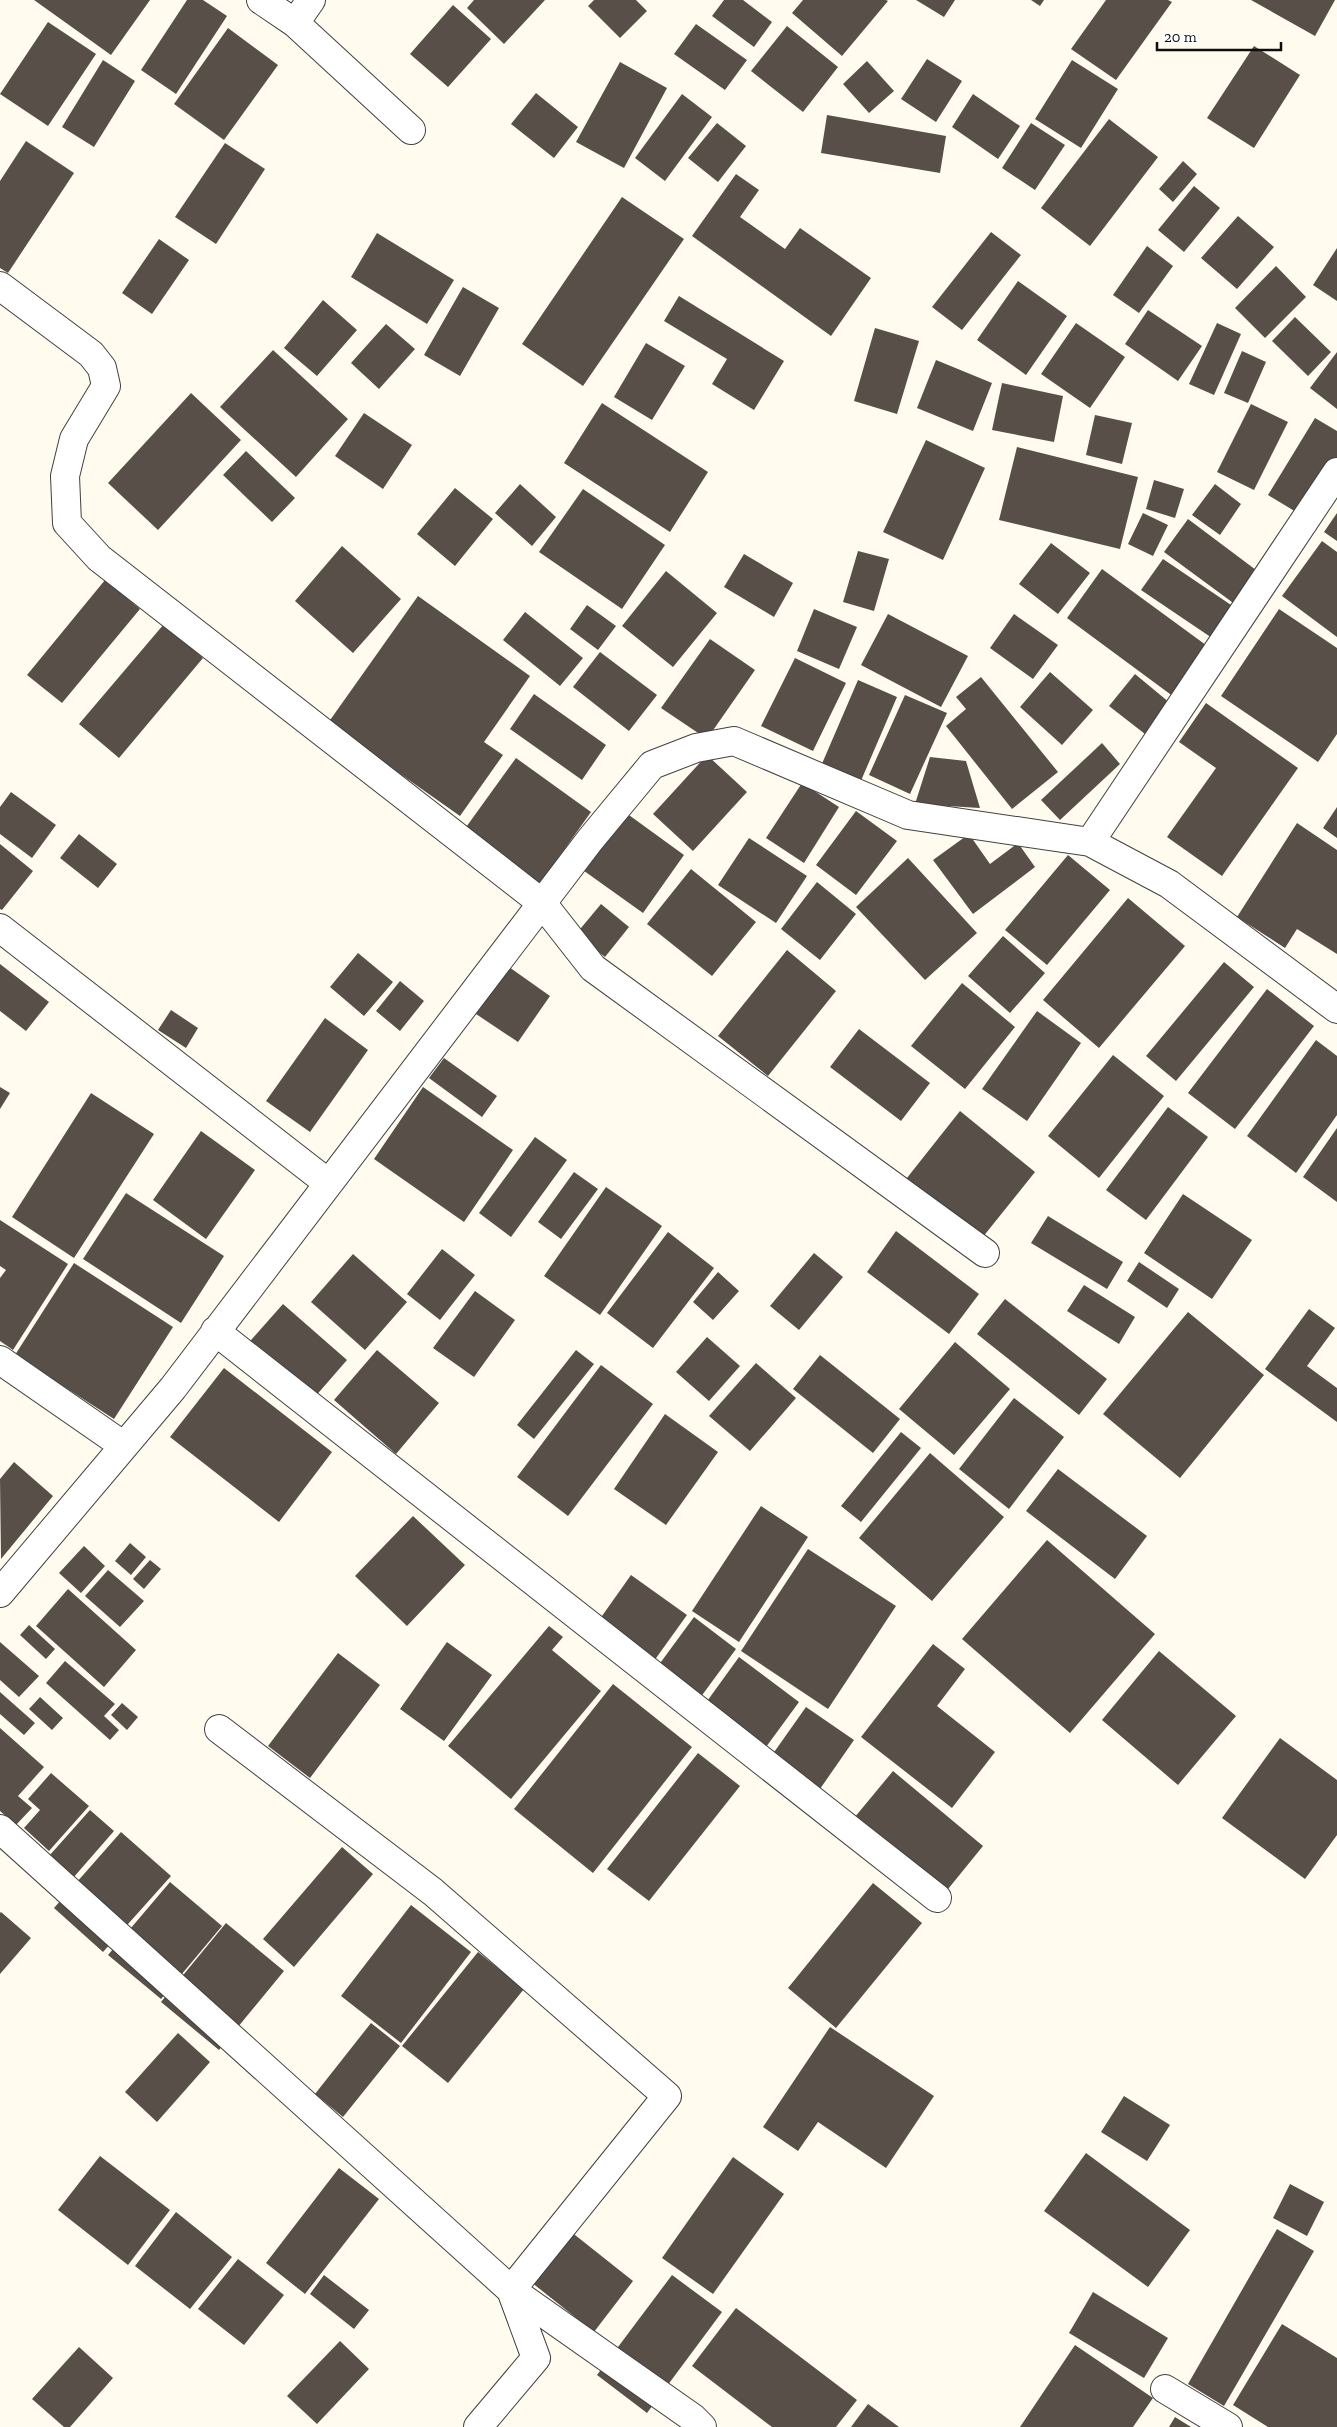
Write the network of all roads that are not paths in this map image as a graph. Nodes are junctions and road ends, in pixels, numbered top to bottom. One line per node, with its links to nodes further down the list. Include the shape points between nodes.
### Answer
1 (261, 0): 3 (street)
2 (311, 0): 3 (street)
3 (295, 23): 4 (street)
4 (411, 130)
5 (0, 286): 8 (street, via 91,354 102,368 106,386 74,439 65,476 67,524 99,558)
6 (1337, 472): 7 (street)
7 (1090, 842): 8 (street, via 908,815 734,741 696,748 652,765); 10 (street, via 1169,884)
8 (542, 903): 11 (street); 12 (street, via 593,968)
9 (0, 928): 11 (street)
10 (1337, 1009)
11 (328, 1183): 13 (street)
12 (985, 1253)
13 (215, 1331): 15 (street); 19 (street)
14 (0, 1360): 15 (street)
15 (124, 1446): 16 (street)
16 (0, 1593)
17 (219, 1729): 20 (street, via 433,1892 668,2096)
18 (0, 1828): 20 (street)
19 (937, 1898)
20 (511, 2290): 22 (street, via 536,2358); 23 (street)
21 (1165, 2389): 24 (street)
22 (478, 2427)
23 (702, 2427)
24 (1228, 2427)

